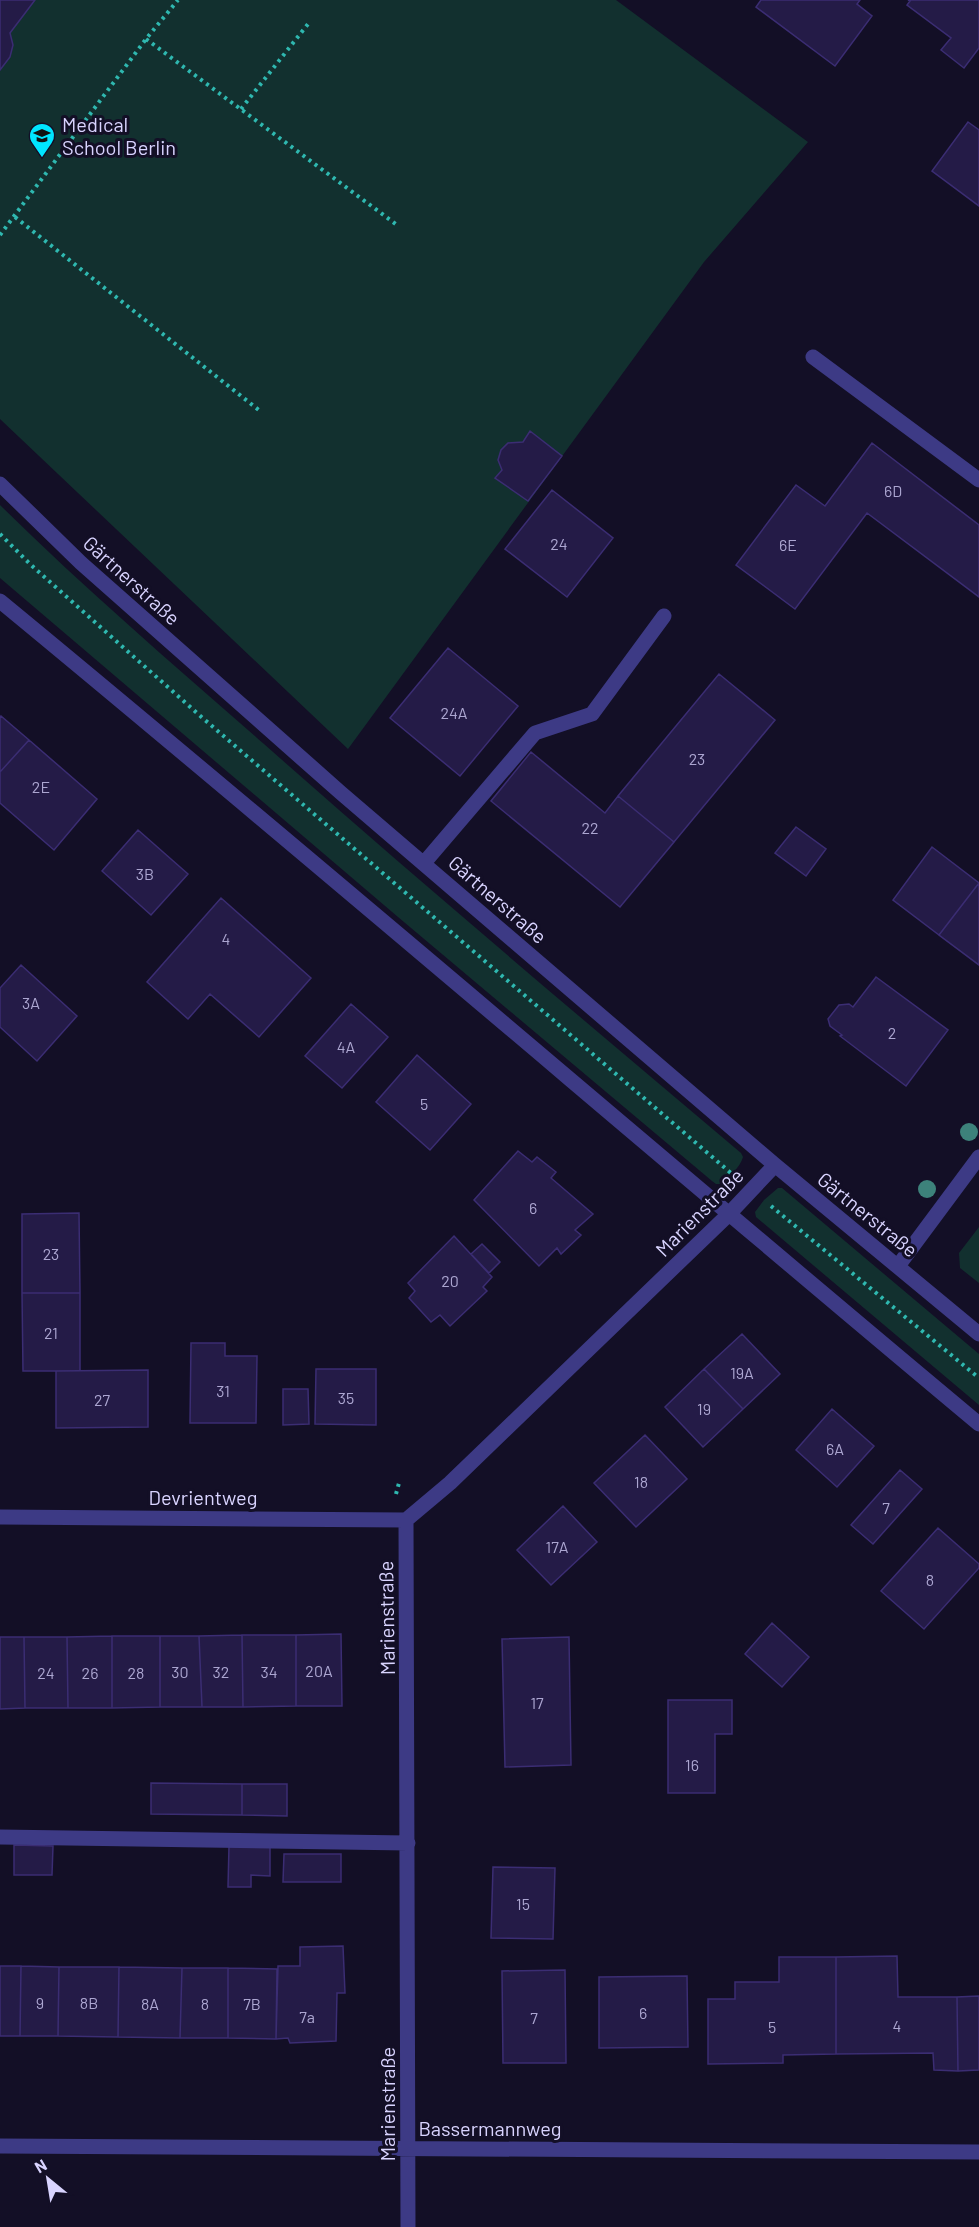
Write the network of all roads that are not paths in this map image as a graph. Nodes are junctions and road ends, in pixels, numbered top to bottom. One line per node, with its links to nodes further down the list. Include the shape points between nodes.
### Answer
1 (813, 357): 2 (street)
2 (979, 480)
3 (0, 484): 6 (street, Gärtnerstraße, via 81,563)
4 (0, 601): 9 (street)
5 (664, 616): 6 (street, via 592,714 535,733)
6 (424, 863): 8 (street, Gärtnerstraße)
7 (979, 1157): 10 (street)
8 (775, 1165): 9 (street, Marienstraße); 10 (street, Gärtnerstraße)
9 (728, 1215): 12 (street); 14 (street, Marienstraße, via 450,1483)
10 (897, 1266): 11 (street, Gärtnerstraße)
11 (979, 1334)
12 (979, 1424)
13 (0, 1517): 14 (street, Devrientweg)
14 (406, 1520): 16 (street, Marienstraße)
15 (0, 1837): 16 (street)
16 (408, 1843): 18 (street, Marienstraße)
17 (0, 2146): 18 (street, Bassermannweg)
18 (408, 2149): 19 (street, Bassermannweg); 20 (street, Marienstraße)
19 (979, 2152)
20 (408, 2227)

